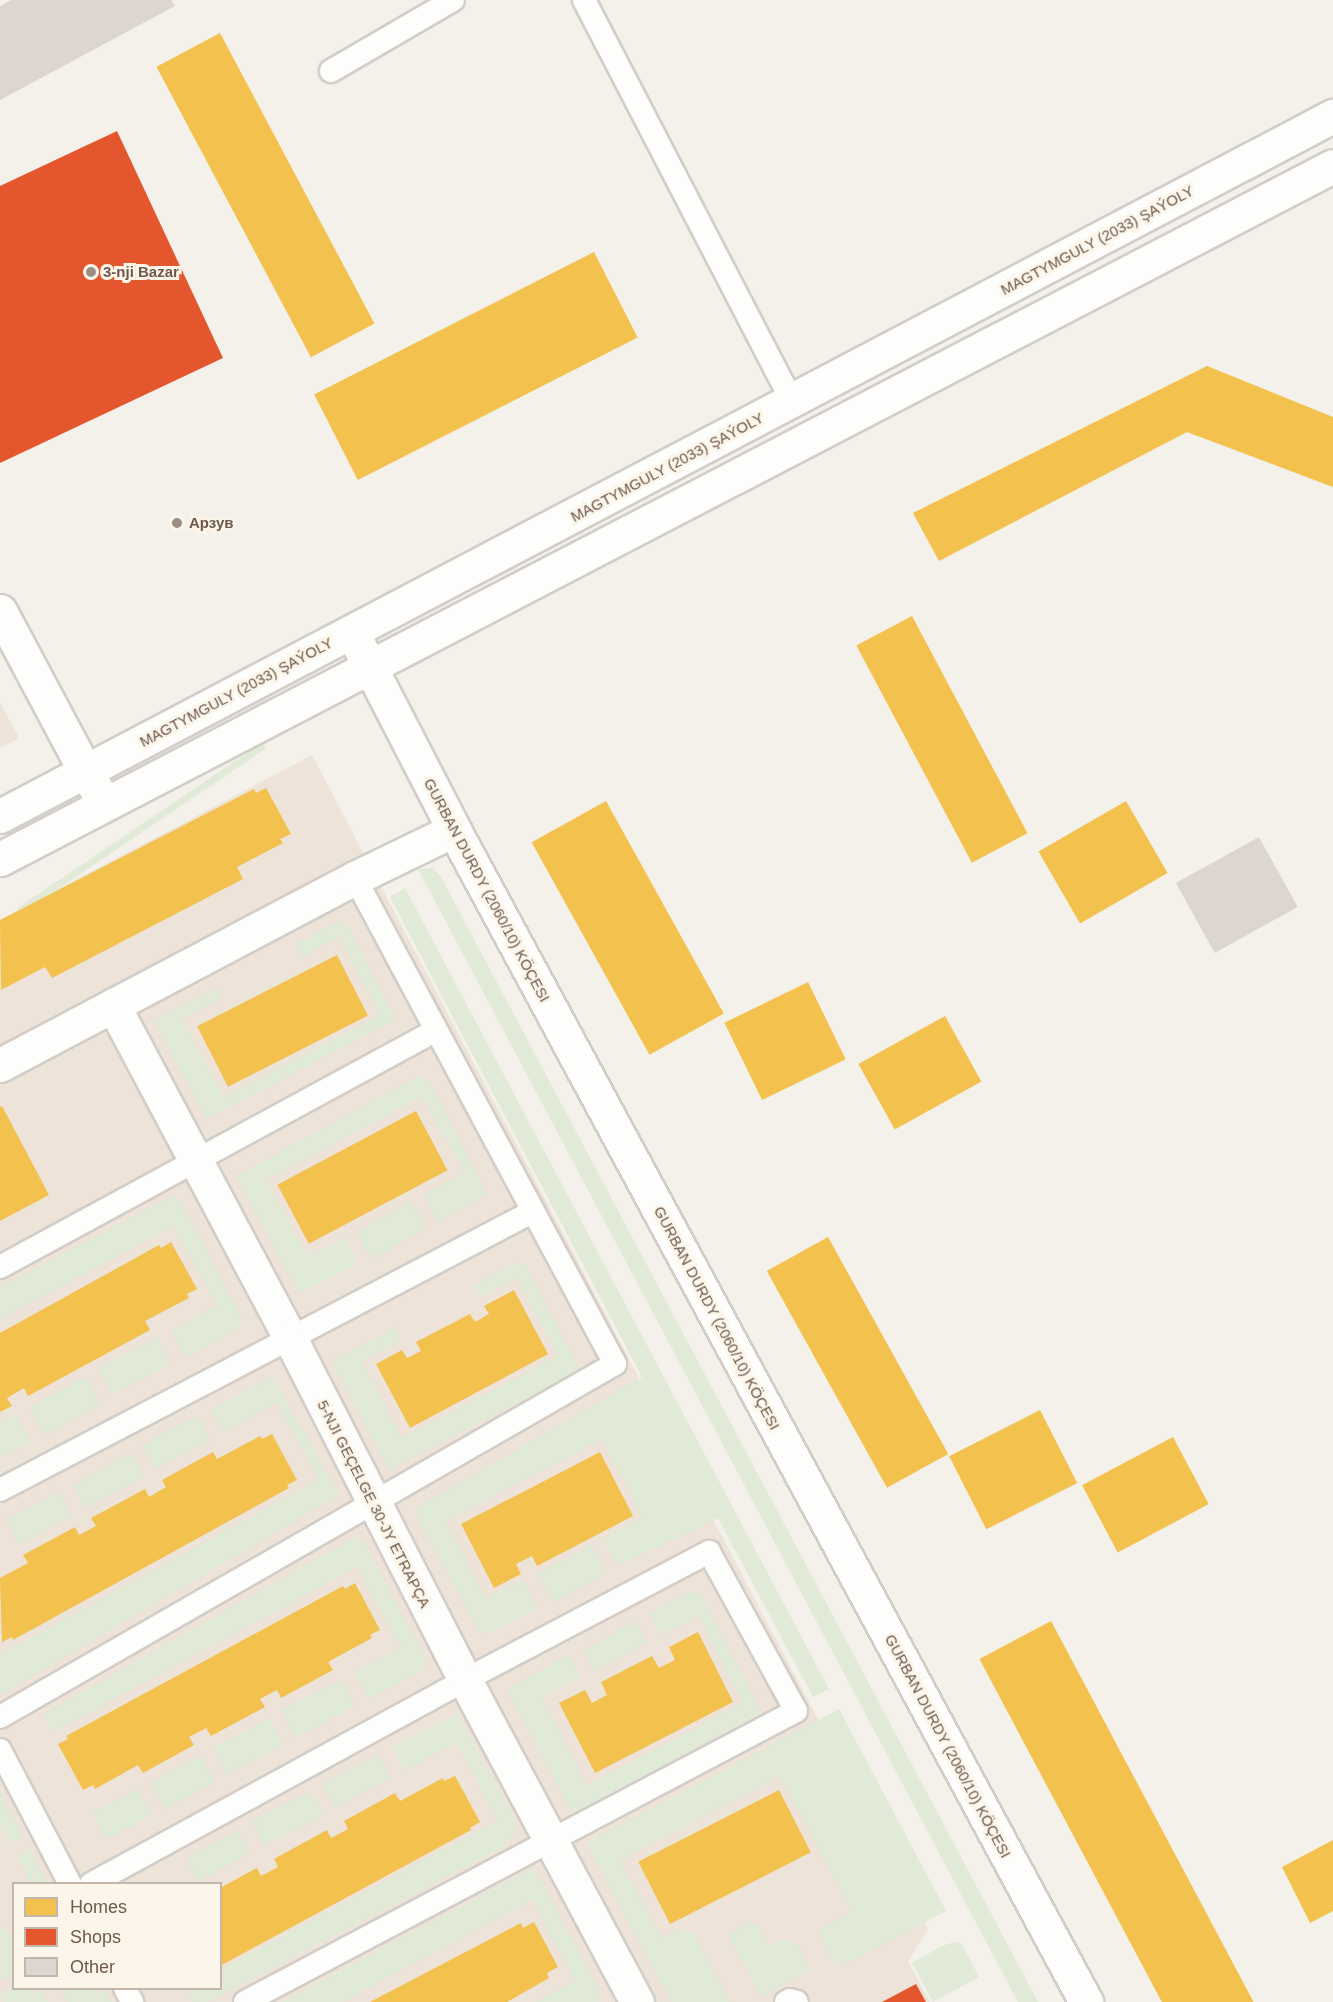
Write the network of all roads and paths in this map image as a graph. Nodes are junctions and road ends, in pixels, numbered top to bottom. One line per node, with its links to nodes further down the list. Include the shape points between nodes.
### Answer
1 (453, 0): 3 (lane)
2 (584, 0): 6 (lane)
3 (331, 71)
4 (1333, 116): 6 (street, MAGTYMGULY (2033) ŞAÝOLY)
5 (1333, 166): 9 (street)
6 (792, 401): 8 (street, MAGTYMGULY (2033) ŞAÝOLY)
7 (0, 611): 10 (street)
8 (352, 632): 9 (street, GURBAN DURDY (2060/10) KÖÇESI); 10 (street, MAGTYMGULY (2033) ŞAÝOLY)
9 (370, 668): 11 (street); 13 (street, GURBAN DURDY (2060/10) KÖÇESI)
10 (85, 771): 11 (street); 12 (street, MAGTYMGULY (2033) ŞAÝOLY)
11 (105, 803): 14 (street)
12 (0, 816)
13 (454, 830): 15 (street); 35 (street, GURBAN DURDY (2060/10) KÖÇESI)
14 (0, 859)
15 (355, 879): 16 (street); 17 (lane)
16 (113, 1005): 18 (street); 19 (street, 5-NJI GEÇELGE 30-JY ETRAPÇA)
17 (435, 1031): 19 (lane); 20 (lane)
18 (0, 1065)
19 (197, 1160): 21 (lane); 22 (street, 5-NJI GEÇELGE 30-JY ETRAPÇA)
20 (532, 1212): 22 (lane); 24 (lane, via 615,1364)
21 (0, 1267)
22 (290, 1338): 23 (lane); 24 (street, 5-NJI GEÇELGE 30-JY ETRAPÇA)
23 (0, 1490)
24 (373, 1503): 25 (street, 5-NJI GEÇELGE 30-JY ETRAPÇA); 26 (lane)
25 (465, 1680): 28 (street, 5-NJI GEÇELGE 30-JY ETRAPÇA); 28 (lane, via 709,1552 796,1711); 30 (lane)
26 (0, 1717)
27 (0, 1750): 29 (lane)
28 (550, 1840): 31 (lane); 32 (street, 5-NJI GEÇELGE 30-JY ETRAPÇA)
29 (69, 1882)
30 (95, 1882)
31 (245, 2002)
32 (637, 2002)
33 (786, 2002): 34 (lane)
34 (797, 2002)
35 (1086, 2002)

